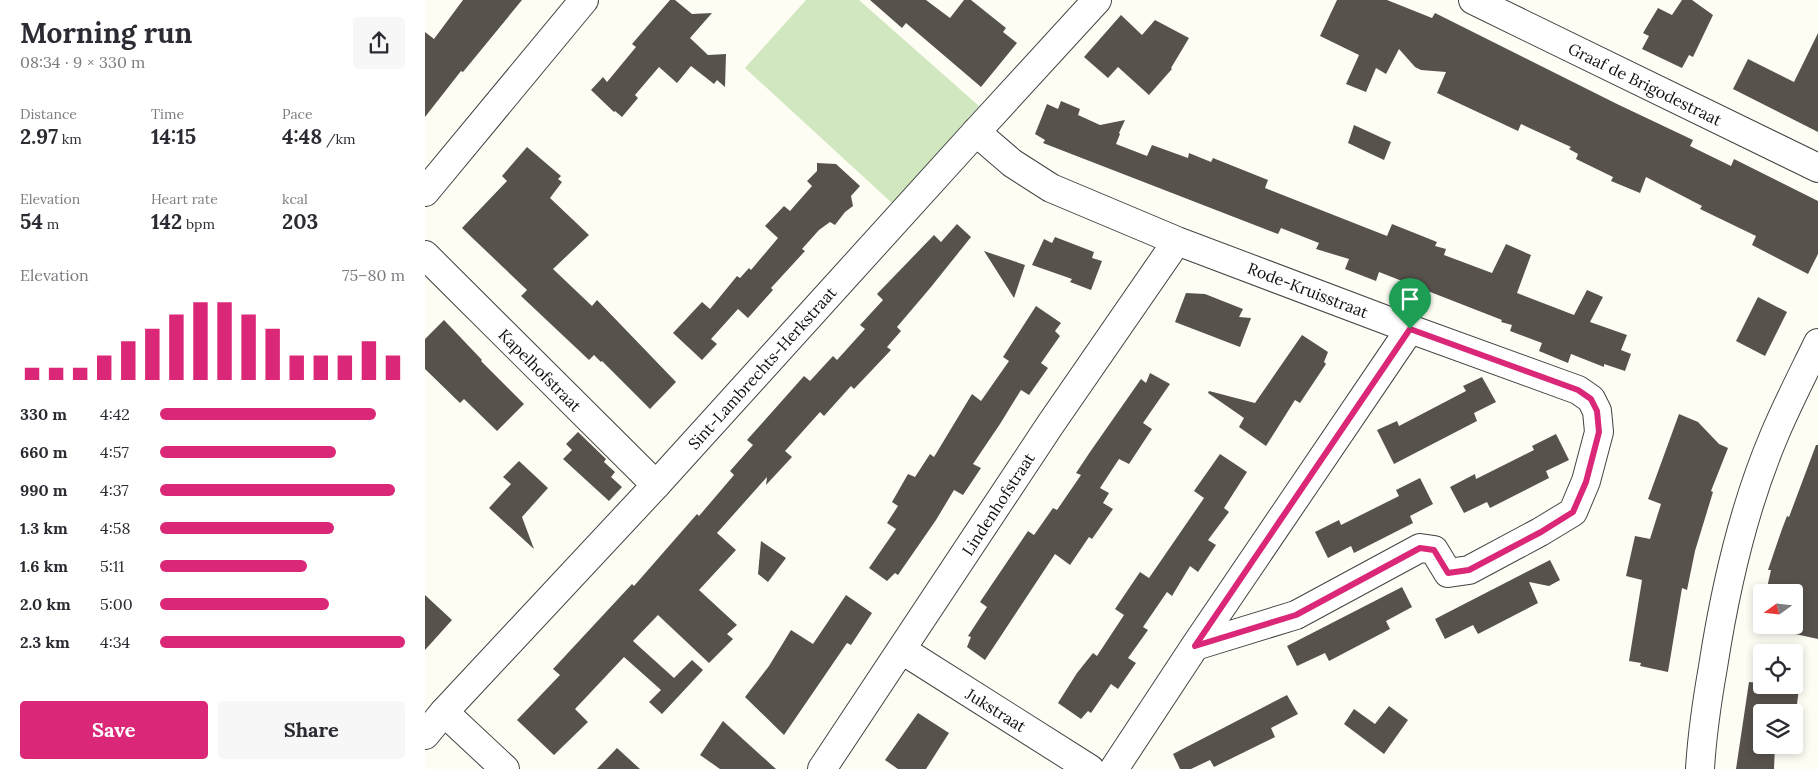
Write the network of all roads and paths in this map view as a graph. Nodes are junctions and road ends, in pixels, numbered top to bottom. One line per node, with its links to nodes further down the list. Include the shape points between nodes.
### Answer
1 (584, 0): 6 (street)
2 (1097, 0): 4 (street, Sint-Lambrechts-Herkstraat)
3 (1473, 0): 5 (street, Graaf de Brigodestraat)
4 (976, 132): 7 (street, Rode-Kruisstraat, via 1012,163 1051,188); 11 (street, Sint-Lambrechts-Herkstraat)
5 (1818, 168)
6 (425, 192)
7 (1177, 241): 9 (street, Rode-Kruisstraat); 13 (street, Lindenhofstraat)
8 (425, 255): 11 (street, Kapelhofstraat)
9 (1410, 329): 12 (street); 12 (street, Rode-Kruisstraat, via 1578,390 1591,399 1597,411 1599,432 1586,482 1573,512 1469,570 1448,573 1434,550 1420,548 1296,615)
10 (1818, 343): 20 (street, via 1774,436 1735,554 1721,616)
11 (656, 485): 14 (street, Sint-Lambrechts-Herkstraat)
12 (1195, 646): 19 (street)
13 (902, 650): 17 (street, Lindenhofstraat); 18 (street, Jukstraat)
14 (444, 712): 15 (street, Sint-Lambrechts-Herkstraat); 16 (street)
15 (425, 735)
16 (505, 769)
17 (822, 769)
18 (1090, 769)
19 (1114, 769)
20 (1700, 769)

